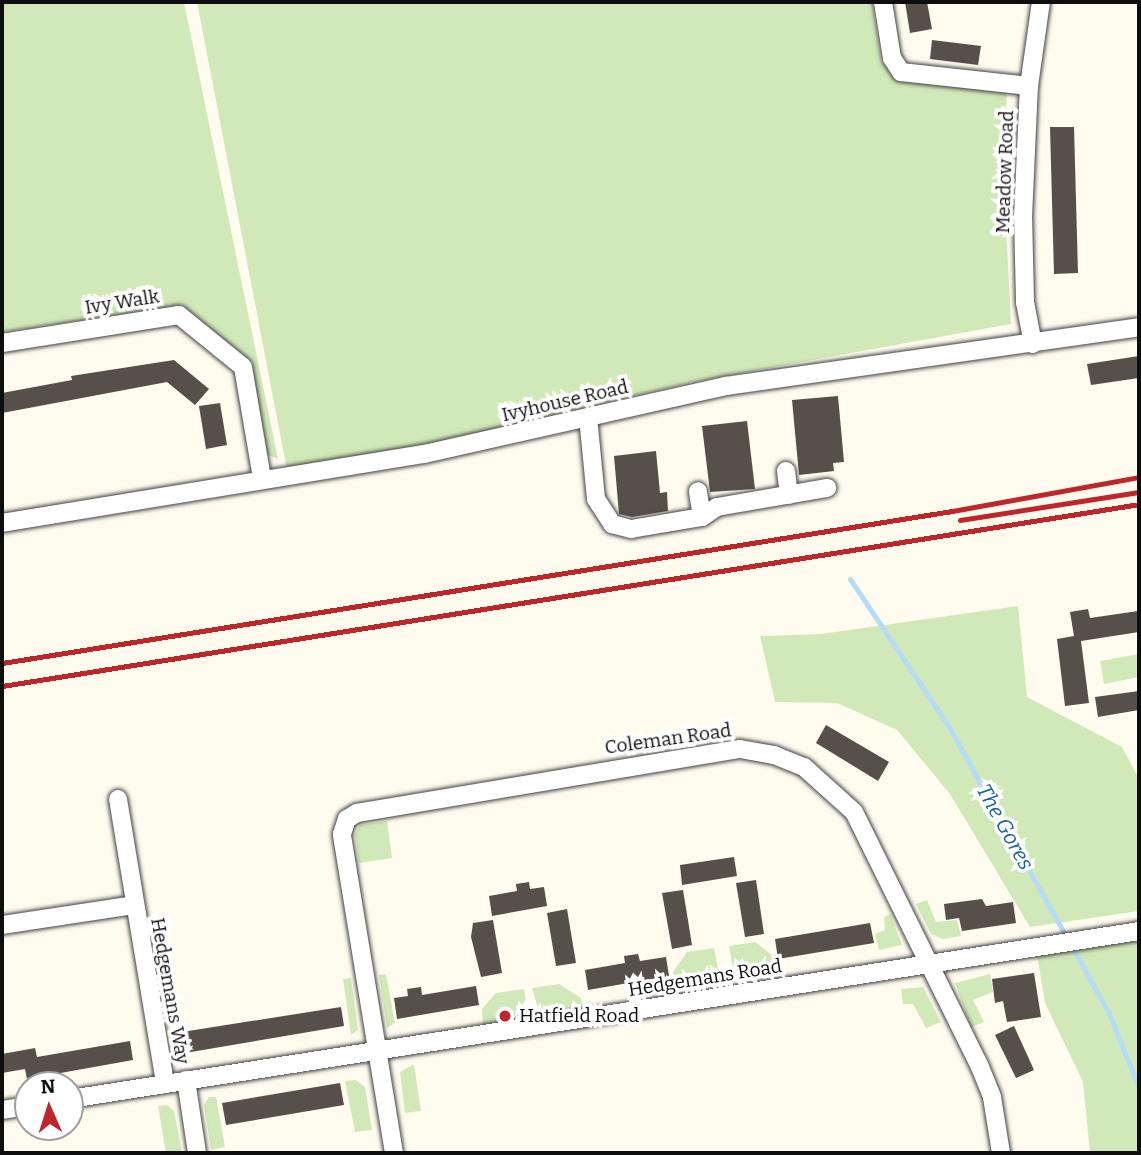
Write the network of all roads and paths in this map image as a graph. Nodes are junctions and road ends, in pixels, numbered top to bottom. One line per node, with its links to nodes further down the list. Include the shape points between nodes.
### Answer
1 (883, 2): 3 (street, via 892,58 901,72)
2 (1041, 2): 3 (street, Meadow Road)
3 (1028, 86): 6 (street, Meadow Road, via 1023,217 1025,302)
4 (1139, 327): 6 (street, Ivyhouse Road)
5 (2, 343): 9 (street, Ivy Walk, via 179,314 243,367)
6 (1033, 344): 7 (street, Ivyhouse Road, via 726,386)
7 (588, 416): 9 (street, Ivyhouse Road, via 424,454); 13 (street, via 596,499 612,524 631,528)
8 (786, 471): 12 (street)
9 (262, 478): 14 (street, Ivyhouse Road)
10 (827, 488): 12 (street)
11 (698, 491): 13 (street)
12 (789, 495): 13 (street, via 717,507)
13 (702, 517)
14 (2, 523)
15 (118, 799): 16 (street, Hedgemans Way)
16 (134, 905): 17 (street, Hedgemans Way); 22 (street, Hedgemans Way)
17 (2, 925)
18 (1139, 931): 19 (street, Hedgemans Road)
19 (929, 962): 20 (street, Hedgemans Road); 20 (street, Coleman Road, via 854,812 804,767 740,749 705,752 357,813 347,819 342,834); 26 (street, Coleman Road, via 992,1097)
20 (375, 1051): 21 (street, Hedgemans Road); 25 (street)
21 (186, 1080): 22 (street, Hedgemans Road); 24 (street)
22 (165, 1084): 23 (street, Hedgemans Road)
23 (84, 1097)
24 (197, 1153)
25 (394, 1153)
26 (1001, 1153)

